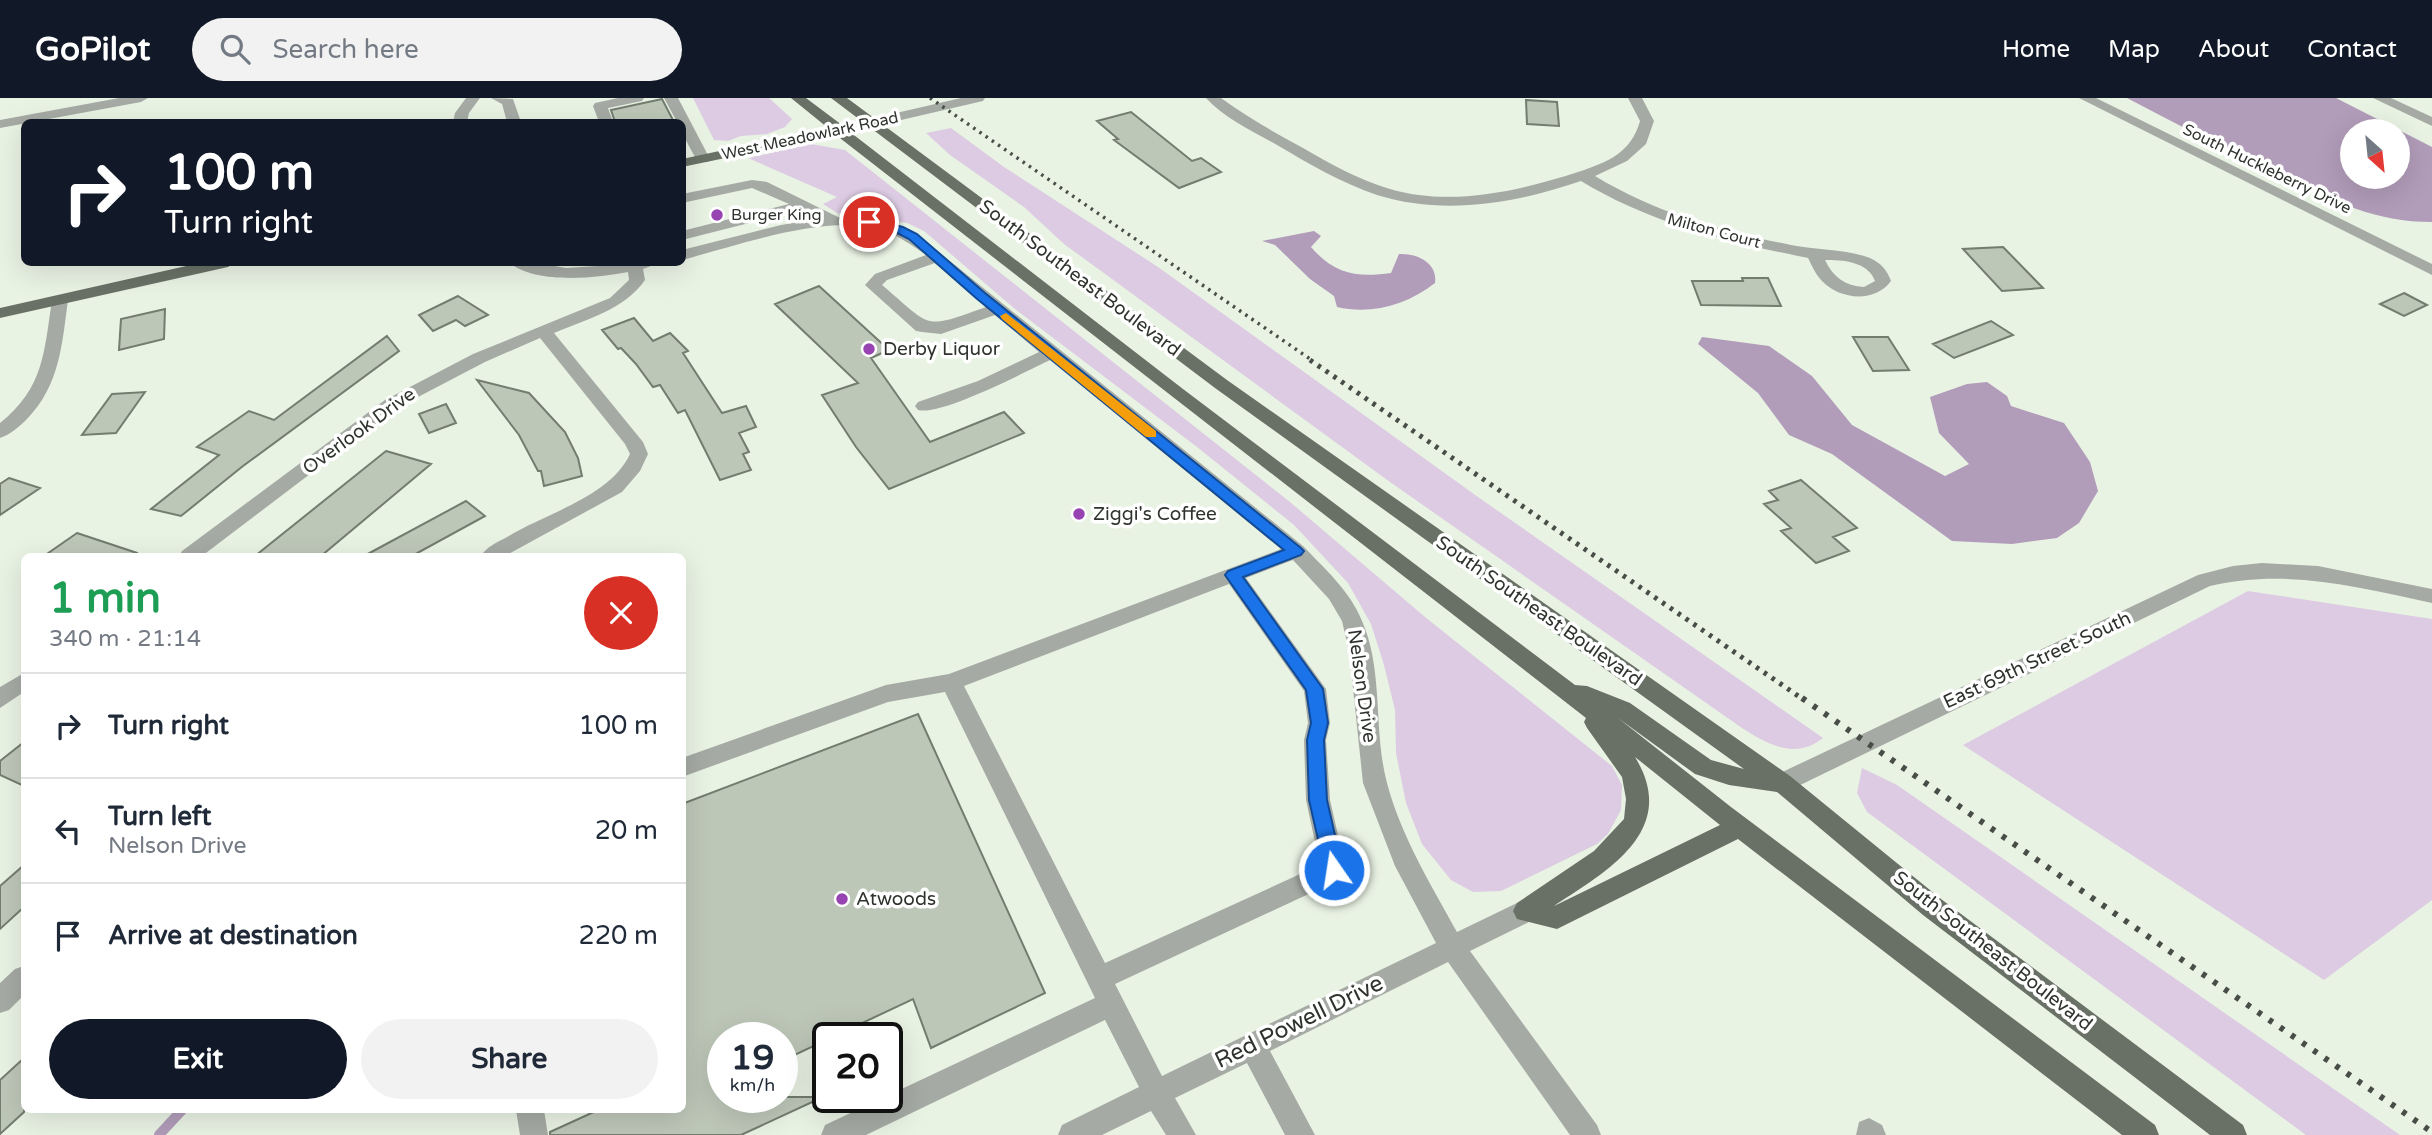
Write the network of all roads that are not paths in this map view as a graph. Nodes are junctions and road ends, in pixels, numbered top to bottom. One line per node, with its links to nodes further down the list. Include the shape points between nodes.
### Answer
1 (141, 98): 13 (street)
2 (473, 98): 14 (street)
3 (498, 98): 15 (street, via 508,102)
4 (637, 98): 16 (street, via 600,106)
5 (671, 98): 17 (street)
6 (798, 98): 23 (main road, South Southeast Boulevard)
7 (838, 98): 20 (main road, South Southeast Boulevard)
8 (978, 98): 20 (street, West Meadowlark Road)
9 (1213, 98): 26 (street, via 1352,181 1395,195 1436,201 1480,200)
10 (1635, 98): 26 (street, via 1648,127 1644,139 1624,157)
11 (2086, 98): 38 (street, South Huckleberry Drive)
12 (2380, 98): 19 (street)
13 (27, 119)
14 (461, 119)
15 (513, 119)
16 (605, 119)
17 (682, 119)
18 (21, 120): 21 (street)
19 (2432, 122)
20 (871, 123): 23 (main road, West Meadowlark Road); 57 (main road, South Southeast Boulevard, via 1221,384)
21 (0, 124)
22 (686, 127): 24 (street)
23 (838, 130): 24 (main road, West Meadowlark Road); 53 (main road, South Southeast Boulevard)
24 (703, 159): 25 (main road, West Meadowlark Road)
25 (686, 162)
26 (1582, 175): 31 (street, Milton Court, via 1634,206 1676,223)
27 (686, 198): 28 (street, via 752,184)
28 (804, 205): 29 (street); 30 (street)
29 (837, 222): 32 (street, Nelson Drive); 33 (street, Nelson Drive, via 869,222 899,230)
30 (686, 235)
31 (1814, 254)
32 (686, 255)
33 (936, 257): 40 (street, Nelson Drive); 40 (street, via 881,277 873,285 922,327 941,329)
34 (210, 266): 39 (main road)
35 (528, 266): 37 (street, via 557,271)
36 (639, 266): 37 (street)
37 (635, 267): 42 (street, Overlook Drive, via 637,281 627,293)
38 (2432, 270)
39 (60, 300): 41 (main road); 45 (street, via 47,380 19,418)
40 (997, 309): 43 (street, Nelson Drive)
41 (0, 313)
42 (544, 332): 47 (street, Overlook Drive, via 449,372 391,404); 48 (street, via 639,454 615,488)
43 (1051, 353): 44 (street, via 984,385); 46 (street, Nelson Drive)
44 (925, 406)
45 (0, 432)
46 (1296, 551): 49 (street); 60 (street, Nelson Drive, via 1336,594 1352,621 1375,783 1407,866)
47 (193, 553)
48 (496, 553)
49 (1233, 575): 51 (street); 62 (street, via 1315,689 1318,800 1334,870)
50 (2432, 596): 57 (street, East 69th Street South, via 2301,571 2254,569 2205,580)
51 (951, 682): 56 (street, via 886,694); 62 (street)
52 (21, 683): 54 (street)
53 (1558, 684): 55 (main road, South Southeast Boulevard); 57 (main road, via 1622,709 1703,767 1728,776)
54 (0, 699)
55 (1579, 701): 58 (main road, South Southeast Boulevard); 59 (main road, via 1636,785 1637,821 1610,851)
56 (686, 767)
57 (1782, 783): 74 (main road, South Southeast Boulevard, via 1932,907)
58 (1739, 827): 59 (main road, via 1557,918); 73 (main road, South Southeast Boulevard)
59 (1526, 911): 60 (street, Red Powell Drive)
60 (1452, 947): 64 (street, Red Powell Drive); 72 (street, Nelson Drive)
61 (21, 981): 63 (street)
62 (1106, 990): 65 (street); 68 (street)
63 (0, 1001)
64 (1252, 1045): 65 (street, Red Powell Drive); 71 (street)
65 (1156, 1093): 69 (street, Red Powell Drive); 70 (street)
66 (530, 1113): 67 (street)
67 (534, 1135)
68 (835, 1135)
69 (1072, 1135)
70 (1182, 1135)
71 (1301, 1135)
72 (1587, 1135)
73 (2145, 1135)
74 (2233, 1135)

